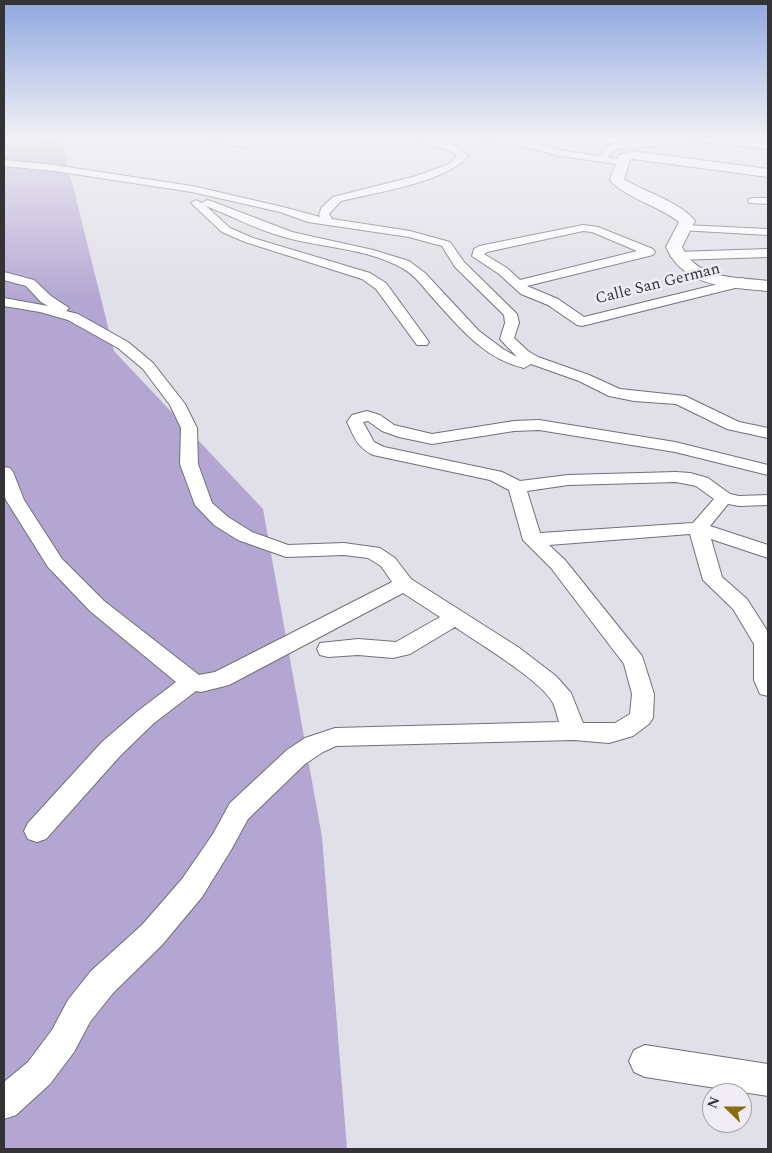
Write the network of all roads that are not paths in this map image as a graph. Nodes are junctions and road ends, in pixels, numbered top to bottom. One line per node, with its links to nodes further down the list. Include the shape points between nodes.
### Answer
1 (172, 192): 5 (street)
2 (201, 192): 8 (street, via 229,196)
3 (365, 192): 8 (street, via 337,199 324,214)
4 (636, 192): 9 (main road, via 675,210 687,220)
5 (186, 196): 19 (street, via 226,230 366,276 382,286); 20 (street, via 290,236 395,260 416,270 480,340 515,362)
6 (752, 200): 7 (street)
7 (768, 201)
8 (328, 223): 20 (street, via 410,234 446,244 460,264 510,314 512,323 507,339 527,357)
9 (684, 228): 10 (street); 12 (main road, via 679,232 674,247)
10 (768, 232)
11 (768, 253): 12 (street)
12 (676, 256): 14 (main road, via 685,268 703,275)
13 (4, 276): 18 (street, via 30,284)
14 (743, 282): 15 (street, Calle San German, via 582,322); 16 (main road)
15 (518, 284): 15 (street, via 649,252 594,229 583,228 478,252 482,260)
16 (768, 286)
17 (4, 302): 18 (street)
18 (73, 317): 30 (street, via 123,345 148,366 177,404 189,428 189,464 204,505 221,520 245,536 286,550 373,552 388,562)
19 (422, 342)
20 (544, 364): 21 (street, via 614,393 687,402 728,424)
21 (768, 433)
22 (768, 470): 24 (street, via 675,447 539,425 432,439 388,428 367,416 361,416 355,422 367,445 379,451 496,476)
23 (4, 472): 33 (street, via 15,500 55,563 97,606)
24 (517, 487): 25 (street, via 568,480 676,477 702,482); 28 (street)
25 (724, 498): 26 (street, via 739,502); 27 (street)
26 (768, 500)
27 (698, 528): 28 (street); 29 (street); 34 (street, via 713,580 740,604 764,644)
28 (533, 540): 35 (street, via 558,564 634,662 643,694 641,718 628,729 610,734)
29 (768, 552)
30 (404, 584): 31 (street); 33 (street, via 221,679 201,684)
31 (456, 617): 32 (street, via 402,648); 35 (street, via 548,682 563,699)
32 (328, 648)
33 (192, 682): 36 (street, via 146,717 111,750)
34 (768, 688)
35 (574, 731): 39 (street, via 335,737 314,745 296,757 239,811 192,888 152,935 102,982 39,1073)
36 (37, 830)
37 (644, 1061): 38 (street)
38 (768, 1080)
39 (4, 1103)

